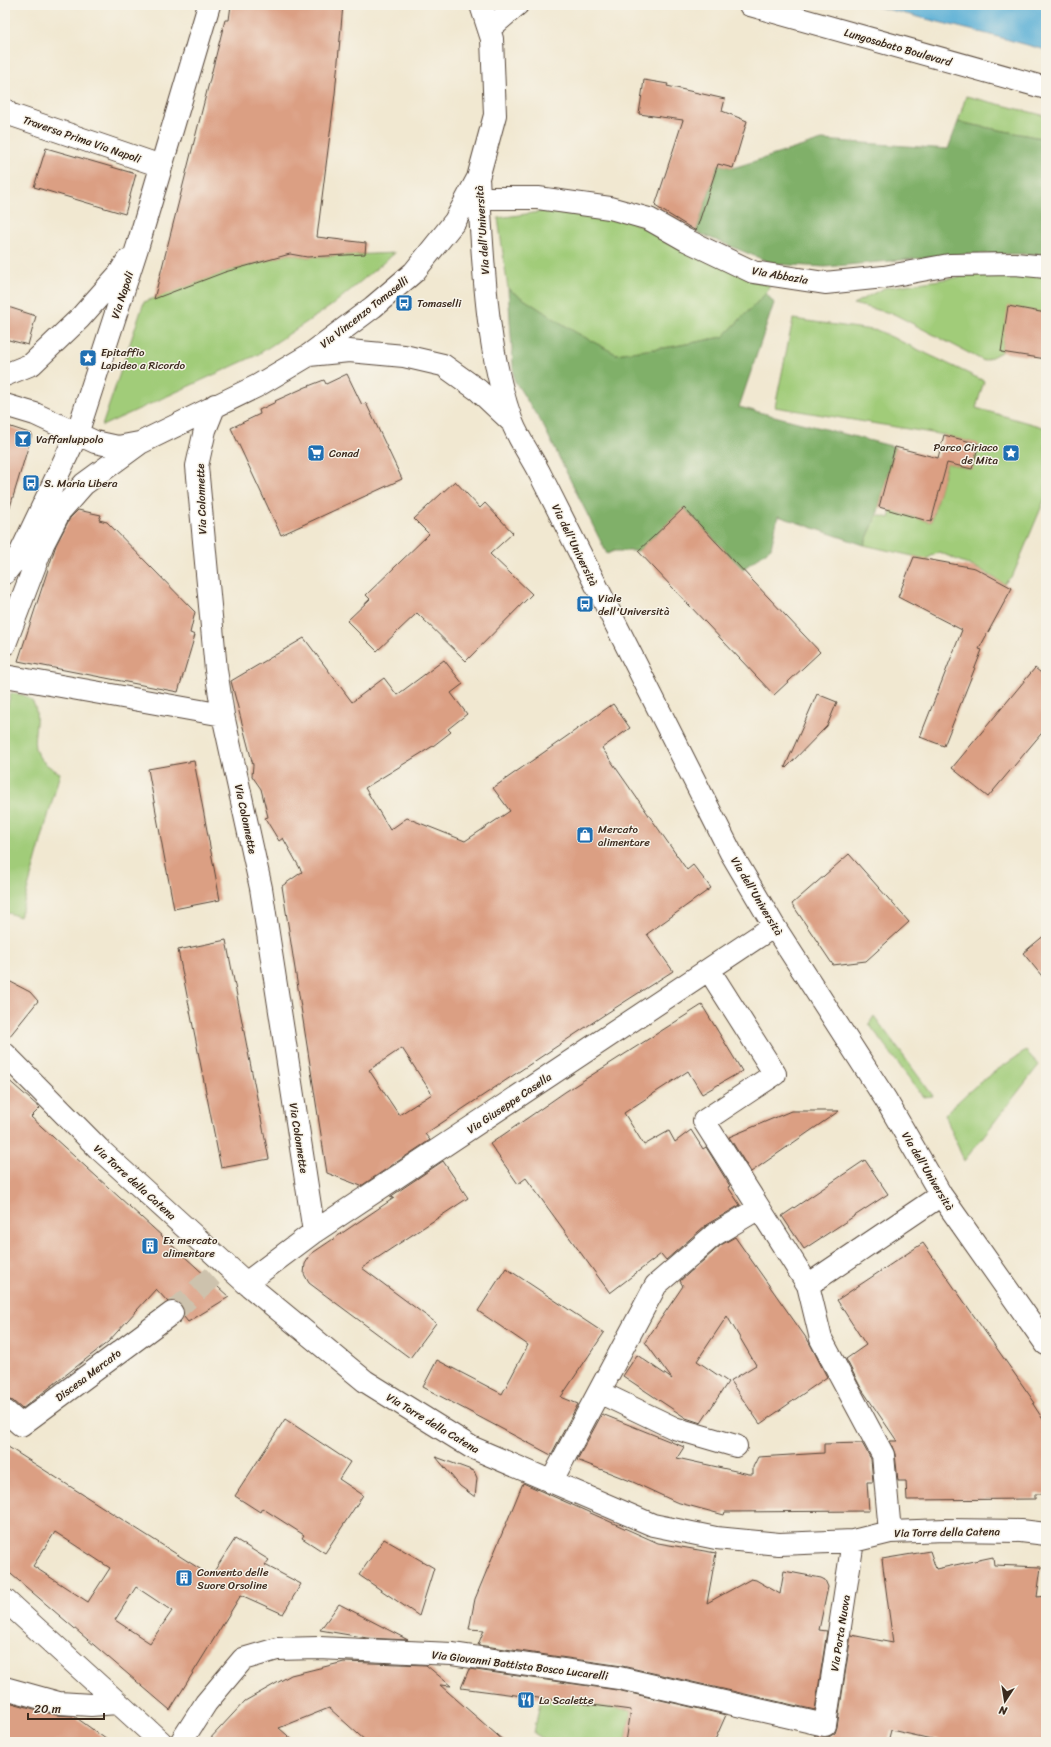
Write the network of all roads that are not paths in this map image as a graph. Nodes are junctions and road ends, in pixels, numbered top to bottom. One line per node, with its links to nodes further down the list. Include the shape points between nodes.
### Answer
1 (209, 5): 8 (street, Via Napoli)
2 (481, 5): 5 (street, Via Vincenzo Tomaselli)
3 (517, 5): 5 (street)
4 (750, 5): 6 (street, Lungosabato Boulevard)
5 (489, 29): 9 (street, Via Vincenzo Tomaselli, via 492,39 495,115)
6 (1046, 88)
7 (5, 110): 8 (street, Traversa Prima Via Napoli, via 9,114)
8 (161, 166): 10 (street, Via Napoli)
9 (479, 188): 11 (street, Via Abbazia, via 610,208 649,219 753,272 825,283 884,277 949,265 1015,264); 12 (street, Via Vincenzo Tomaselli, via 414,272 373,307); 16 (street, Via dell'Università, via 486,290 496,366)
10 (138, 245): 13 (street, via 119,274 80,318 32,364); 17 (street, Via Napoli)
11 (1046, 267)
12 (309, 355): 15 (street, Via Vincenzo Tomaselli); 16 (street, Via dell'Università, via 349,351 404,356 443,365 478,390)
13 (5, 375)
14 (5, 405): 17 (street, via 35,414)
15 (215, 406): 18 (street, Via Vincenzo Tomaselli); 22 (street, Via Colonnette, via 205,430 197,466 216,670)
16 (513, 423): 23 (street, Via dell'Università, via 731,853)
17 (77, 434): 18 (street, via 95,442 118,446); 19 (street, Via Napoli, via 20,554)
18 (140, 442): 20 (street, via 84,484 60,511 43,544)
19 (5, 573)
20 (5, 644)
21 (5, 676): 22 (street)
22 (223, 714): 28 (street, Via Colonnette, via 261,888)
23 (774, 926): 24 (street, Via Giuseppe Casella); 26 (street, Via dell'Università, via 886,1100)
24 (708, 970): 27 (street, via 775,1074 704,1121); 28 (street, Via Giuseppe Casella)
25 (5, 1054): 29 (street, Via Torre della Catena, via 99,1149)
26 (941, 1195): 30 (street); 32 (street, Via dell'Università)
27 (760, 1208): 30 (street); 33 (street, via 714,1235 656,1285)
28 (314, 1232): 29 (street, Via Giuseppe Casella)
29 (246, 1283): 36 (street, Via Torre della Catena, via 365,1381 471,1447)
30 (808, 1285): 37 (street, via 821,1338 883,1456)
31 (172, 1313): 34 (street, Discesa Mercato, via 21,1425)
32 (1046, 1344)
33 (599, 1392): 35 (street, via 674,1428); 36 (street)
34 (5, 1411)
35 (736, 1446)
36 (551, 1482): 39 (street, Via Torre della Catena, via 653,1525 716,1538 779,1544)
37 (890, 1532): 38 (street, Via Torre della Catena, via 945,1530); 39 (street, Via Torre della Catena)
38 (1046, 1534)
39 (853, 1541): 43 (street, Via Porta Nuova)
40 (5, 1600): 42 (street)
41 (5, 1688): 42 (street, via 59,1703)
42 (117, 1703): 44 (street)
43 (825, 1725): 45 (street, Via Giovanni Battista Bosco Lucarelli, via 619,1678 452,1654 320,1648 277,1649 243,1659 206,1703)
44 (161, 1742)
45 (181, 1742)

